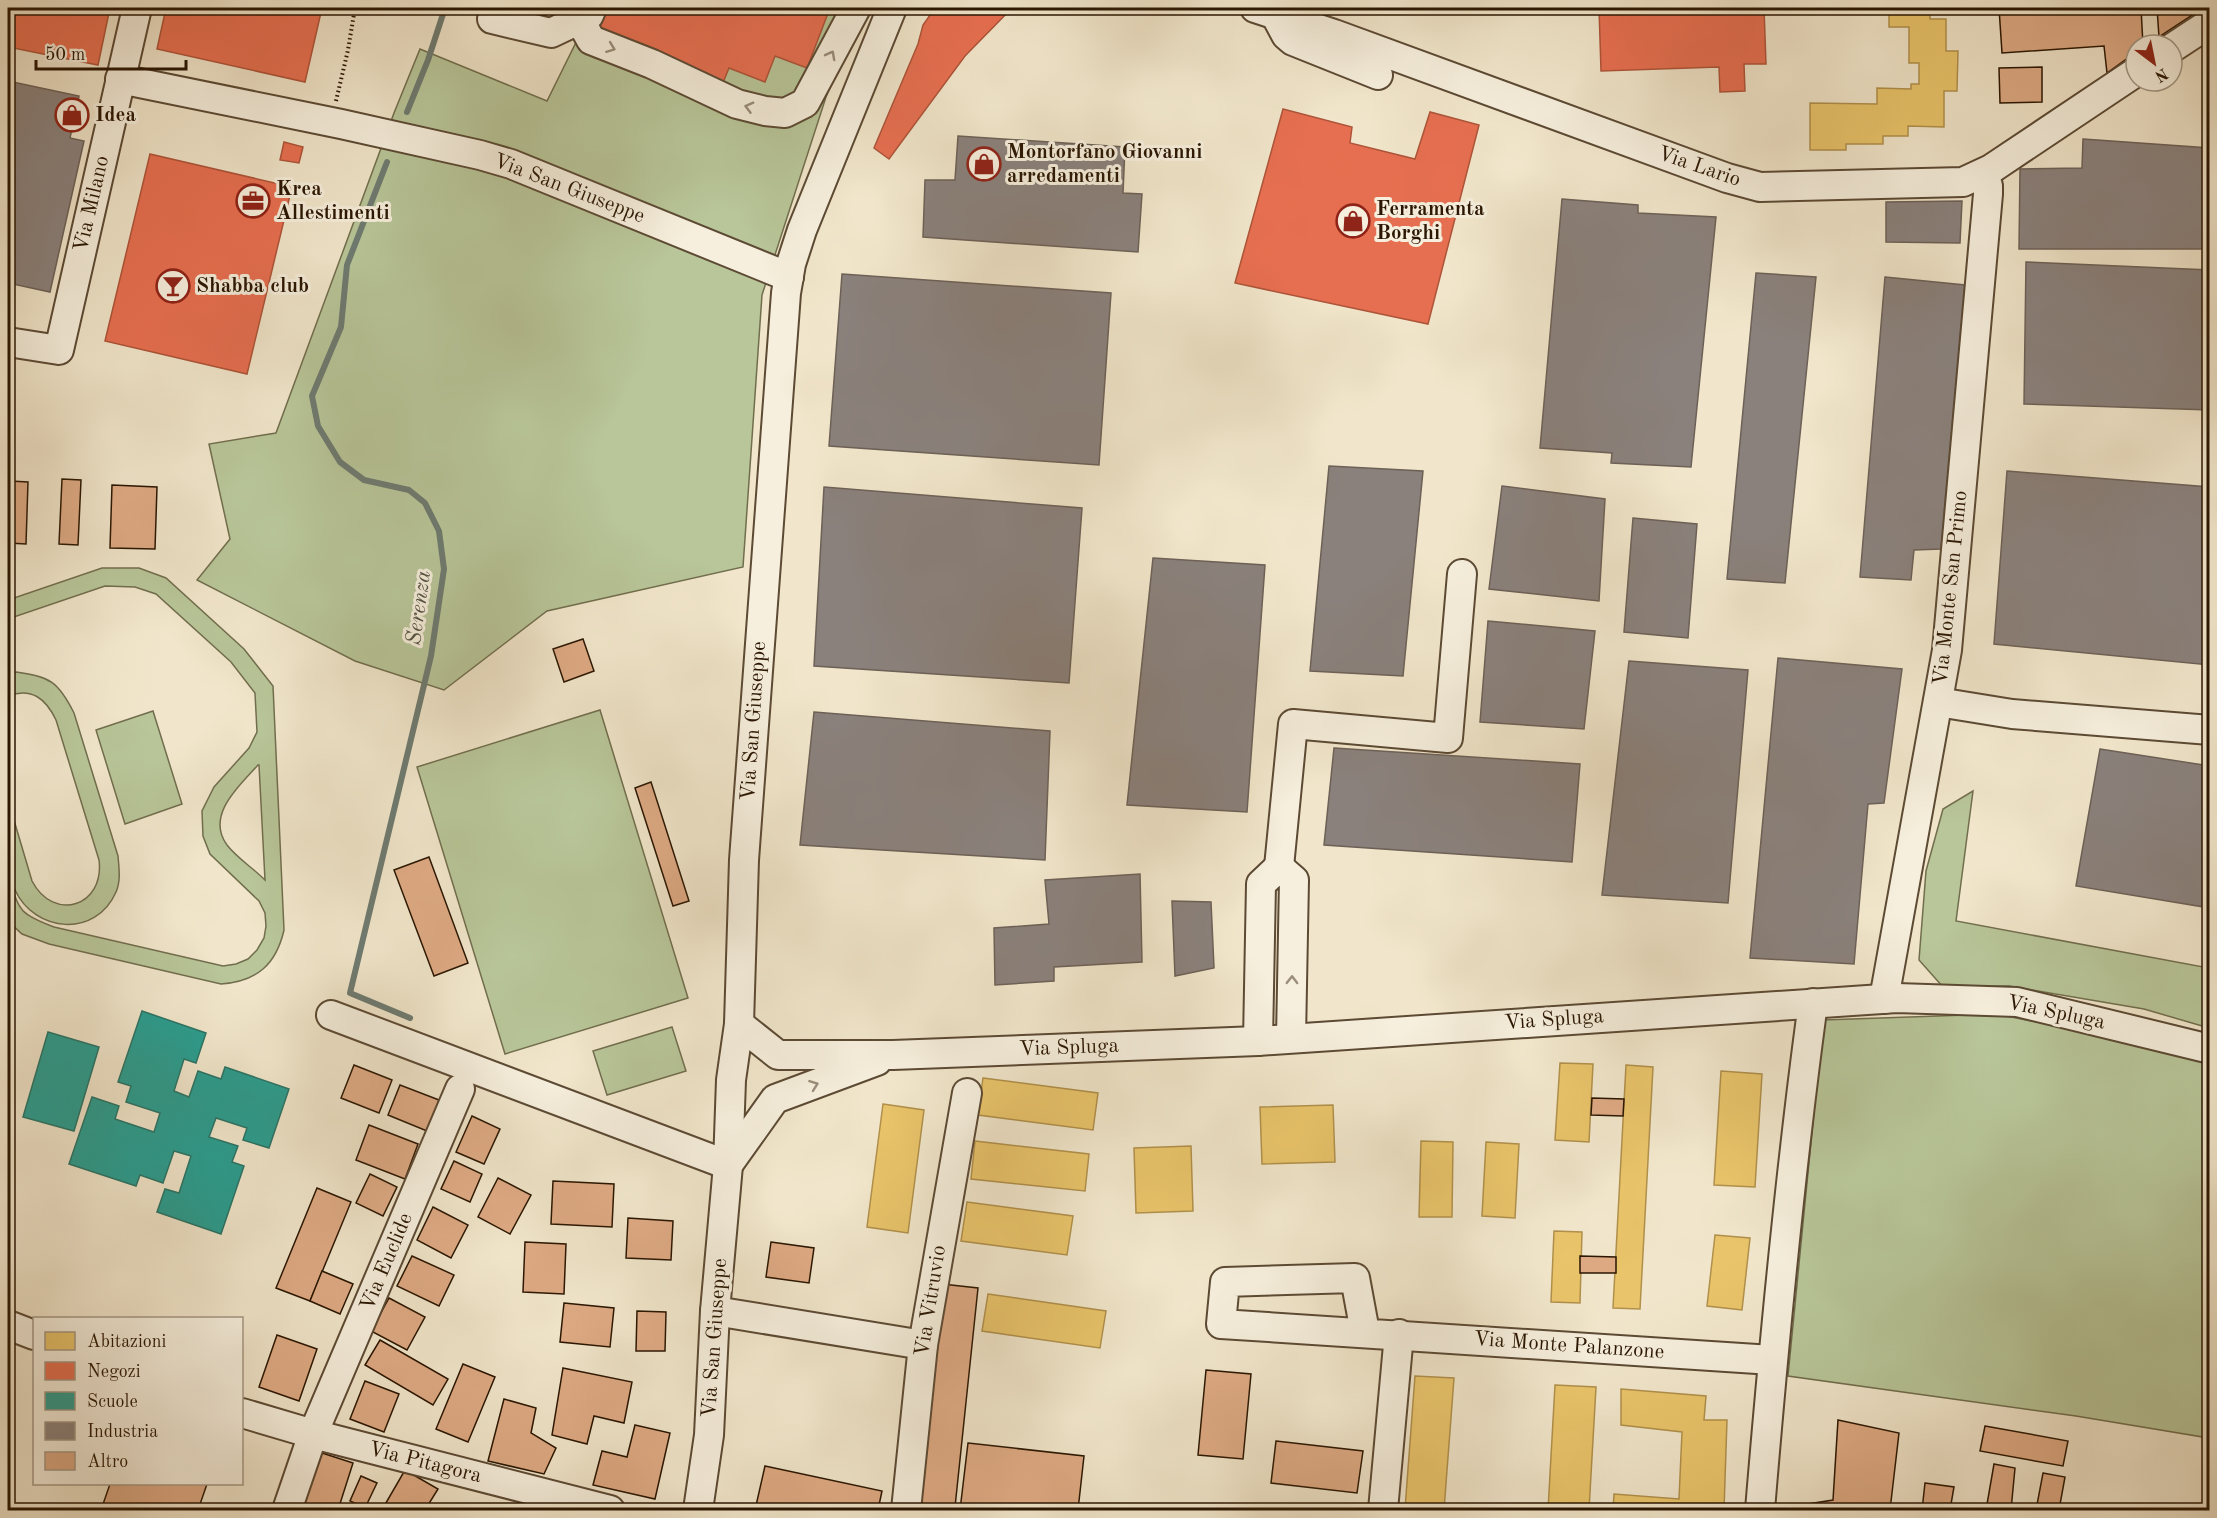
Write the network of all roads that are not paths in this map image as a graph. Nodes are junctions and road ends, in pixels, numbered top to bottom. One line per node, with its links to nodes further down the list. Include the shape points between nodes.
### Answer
1 (137, 8): 10 (street, Via Milano)
2 (856, 8): 12 (street, one-way to 2)
3 (892, 8): 13 (street, Via San Giuseppe)
4 (1265, 11): 9 (street, via 1293,40); 14 (street, Via Lario, via 1746,184 1950,184)
5 (586, 14): 6 (street, via 551,33); 12 (street, via 591,40 655,57 737,104 784,113)
6 (492, 19)
7 (2210, 23): 8 (street)
8 (2184, 40)
9 (1378, 75)
10 (120, 79): 15 (street, Via San Giuseppe, via 511,164); 16 (street, Via Milano, via 59,350)
11 (2124, 80): 14 (street, Via Lario)
12 (805, 103): 13 (street)
13 (844, 127): 15 (street, Via San Giuseppe, via 802,230)
14 (1984, 173): 18 (street, Via Monte San Primo, via 1988,195 1947,650)
15 (789, 277): 24 (street, Via San Giuseppe, via 744,860)
16 (8, 342)
17 (1462, 574): 20 (street, via 1448,738 1293,724)
18 (1938, 702): 19 (street, via 2012,714); 21 (street, Via Monte San Primo)
19 (2210, 730)
20 (1279, 867): 25 (street, one-way to 20, via 1294,880); 26 (street, via 1261,884)
21 (1884, 999): 22 (street, Via Spluga); 27 (street, Via Spluga, via 2017,1002)
22 (1813, 1003): 25 (street, Via Spluga); 40 (street)
23 (331, 1015): 33 (street)
24 (739, 1024): 28 (street, Via Spluga, via 778,1055); 29 (street, Via San Giuseppe)
25 (1291, 1038): 26 (street, Via Spluga)
26 (1258, 1041): 28 (street, Via Spluga)
27 (2210, 1049)
28 (893, 1055): 32 (street, Via Spluga, one-way to 28)
29 (731, 1080): 32 (street); 33 (street, Via San Giuseppe)
30 (460, 1089): 42 (street, Via Euclide)
31 (967, 1093): 39 (street, Via Vitruvio)
32 (775, 1099): 33 (street)
33 (728, 1165): 34 (street, Via San Giuseppe)
34 (715, 1311): 39 (street); 45 (street, Via San Giuseppe, via 709,1435)
35 (8, 1325): 38 (street)
36 (1365, 1332): 36 (street, Via Monte Palanzone, via 1221,1324 1225,1282 1355,1278); 37 (street, Via Monte Palanzone)
37 (1399, 1334): 40 (street, Via Monte Palanzone); 47 (street)
38 (33, 1335)
39 (923, 1346): 46 (street, Via Vitruvio)
40 (1772, 1360): 48 (street)
41 (243, 1413): 42 (street, Via Pitagora)
42 (313, 1434): 43 (street, Via Euclide); 44 (street, Via Pitagora)
43 (287, 1510)
44 (610, 1510)
45 (698, 1510)
46 (906, 1510)
47 (1383, 1510)
48 (1760, 1510)

